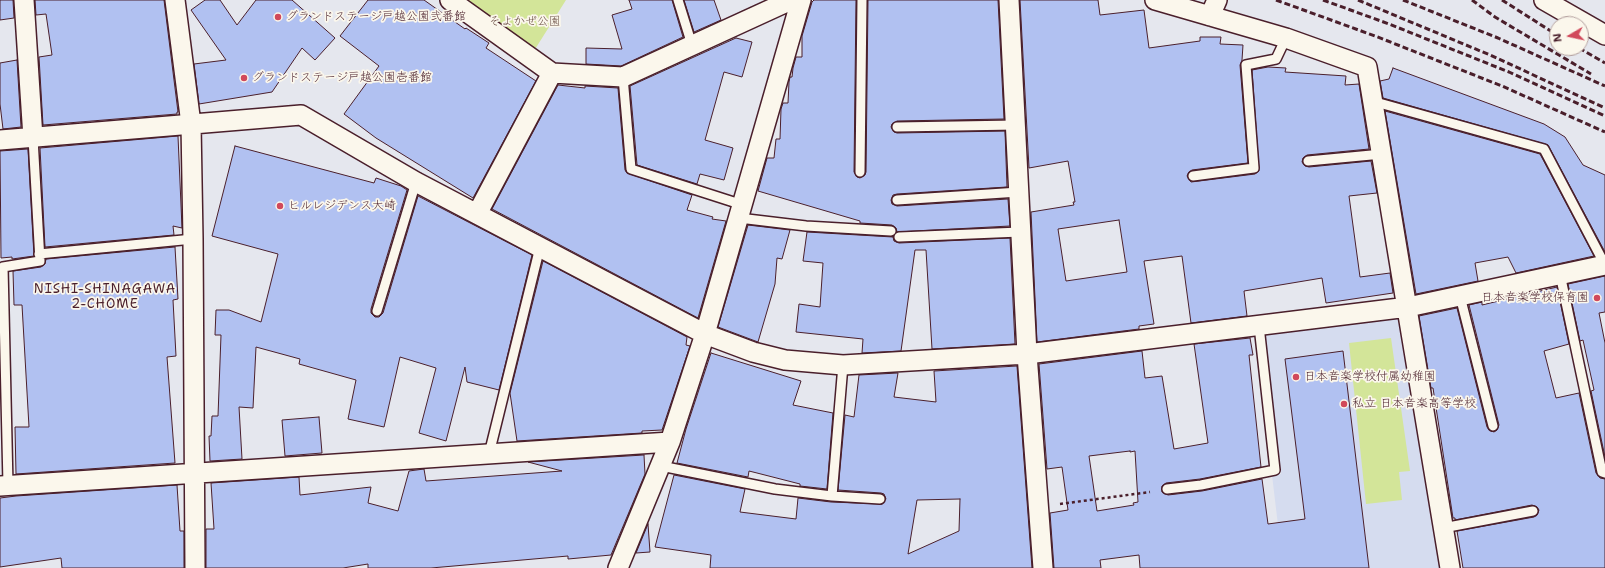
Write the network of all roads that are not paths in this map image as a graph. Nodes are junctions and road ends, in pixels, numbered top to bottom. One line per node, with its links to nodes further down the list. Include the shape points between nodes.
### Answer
1 (24, 0): 21 (street)
2 (175, 0): 18 (street)
3 (678, 0): 14 (lane)
4 (791, 0): 14 (street)
5 (801, 0): 30 (street, via 757,148)
6 (862, 0): 25 (lane)
7 (1009, 0): 19 (street)
8 (1155, 0): 11 (street)
9 (1544, 0): 12 (street)
10 (452, 1): 15 (street)
11 (1214, 8): 13 (street)
12 (1605, 35)
13 (1286, 38): 17 (street, via 1367,67); 26 (lane, via 1276,59 1246,65 1254,168)
14 (692, 45): 16 (street)
15 (552, 73): 16 (street); 31 (street)
16 (623, 77): 30 (lane, via 632,169)
17 (1372, 101): 23 (street); 38 (lane, via 1544,149)
18 (191, 124): 21 (street); 27 (street, via 301,115); 35 (street)
19 (1016, 125): 20 (lane); 28 (street)
20 (897, 128)
21 (33, 138): 22 (street); 37 (lane)
22 (0, 140)
23 (1382, 154): 24 (lane); 41 (street)
24 (1308, 161)
25 (860, 172)
26 (1193, 176)
27 (416, 182): 31 (street); 42 (lane)
28 (1019, 192): 29 (lane); 33 (street)
29 (897, 200)
30 (741, 212): 32 (lane, via 806,226); 44 (street)
31 (477, 214): 36 (street)
32 (891, 231)
33 (1020, 232): 34 (lane); 45 (street)
34 (899, 237)
35 (193, 239): 37 (lane); 52 (street)
36 (540, 248): 44 (street); 49 (lane)
37 (39, 254): 53 (lane, via 40,261 3,267)
38 (1605, 265): 39 (street)
39 (1560, 274): 40 (street); 51 (lane, via 1602,472)
40 (1460, 296): 41 (street); 47 (lane)
41 (1408, 308): 43 (street); 58 (street)
42 (378, 311)
43 (1259, 326): 45 (street); 54 (lane, via 1275,470)
44 (706, 334): 46 (street, via 753,352 785,360); 48 (street)
45 (1027, 354): 46 (street); 61 (street)
46 (842, 365): 55 (lane)
47 (1493, 426)
48 (670, 442): 49 (street); 50 (street)
49 (489, 454): 52 (street)
50 (660, 466): 55 (lane, via 775,489); 60 (street)
51 (1605, 473)
52 (195, 474): 53 (street); 59 (street)
53 (4, 486)
54 (1168, 489)
55 (832, 496): 56 (lane)
56 (880, 499)
57 (1533, 511): 58 (lane)
58 (1444, 528): 62 (street)
59 (195, 568)
60 (618, 568)
61 (1044, 568)
62 (1450, 568)

